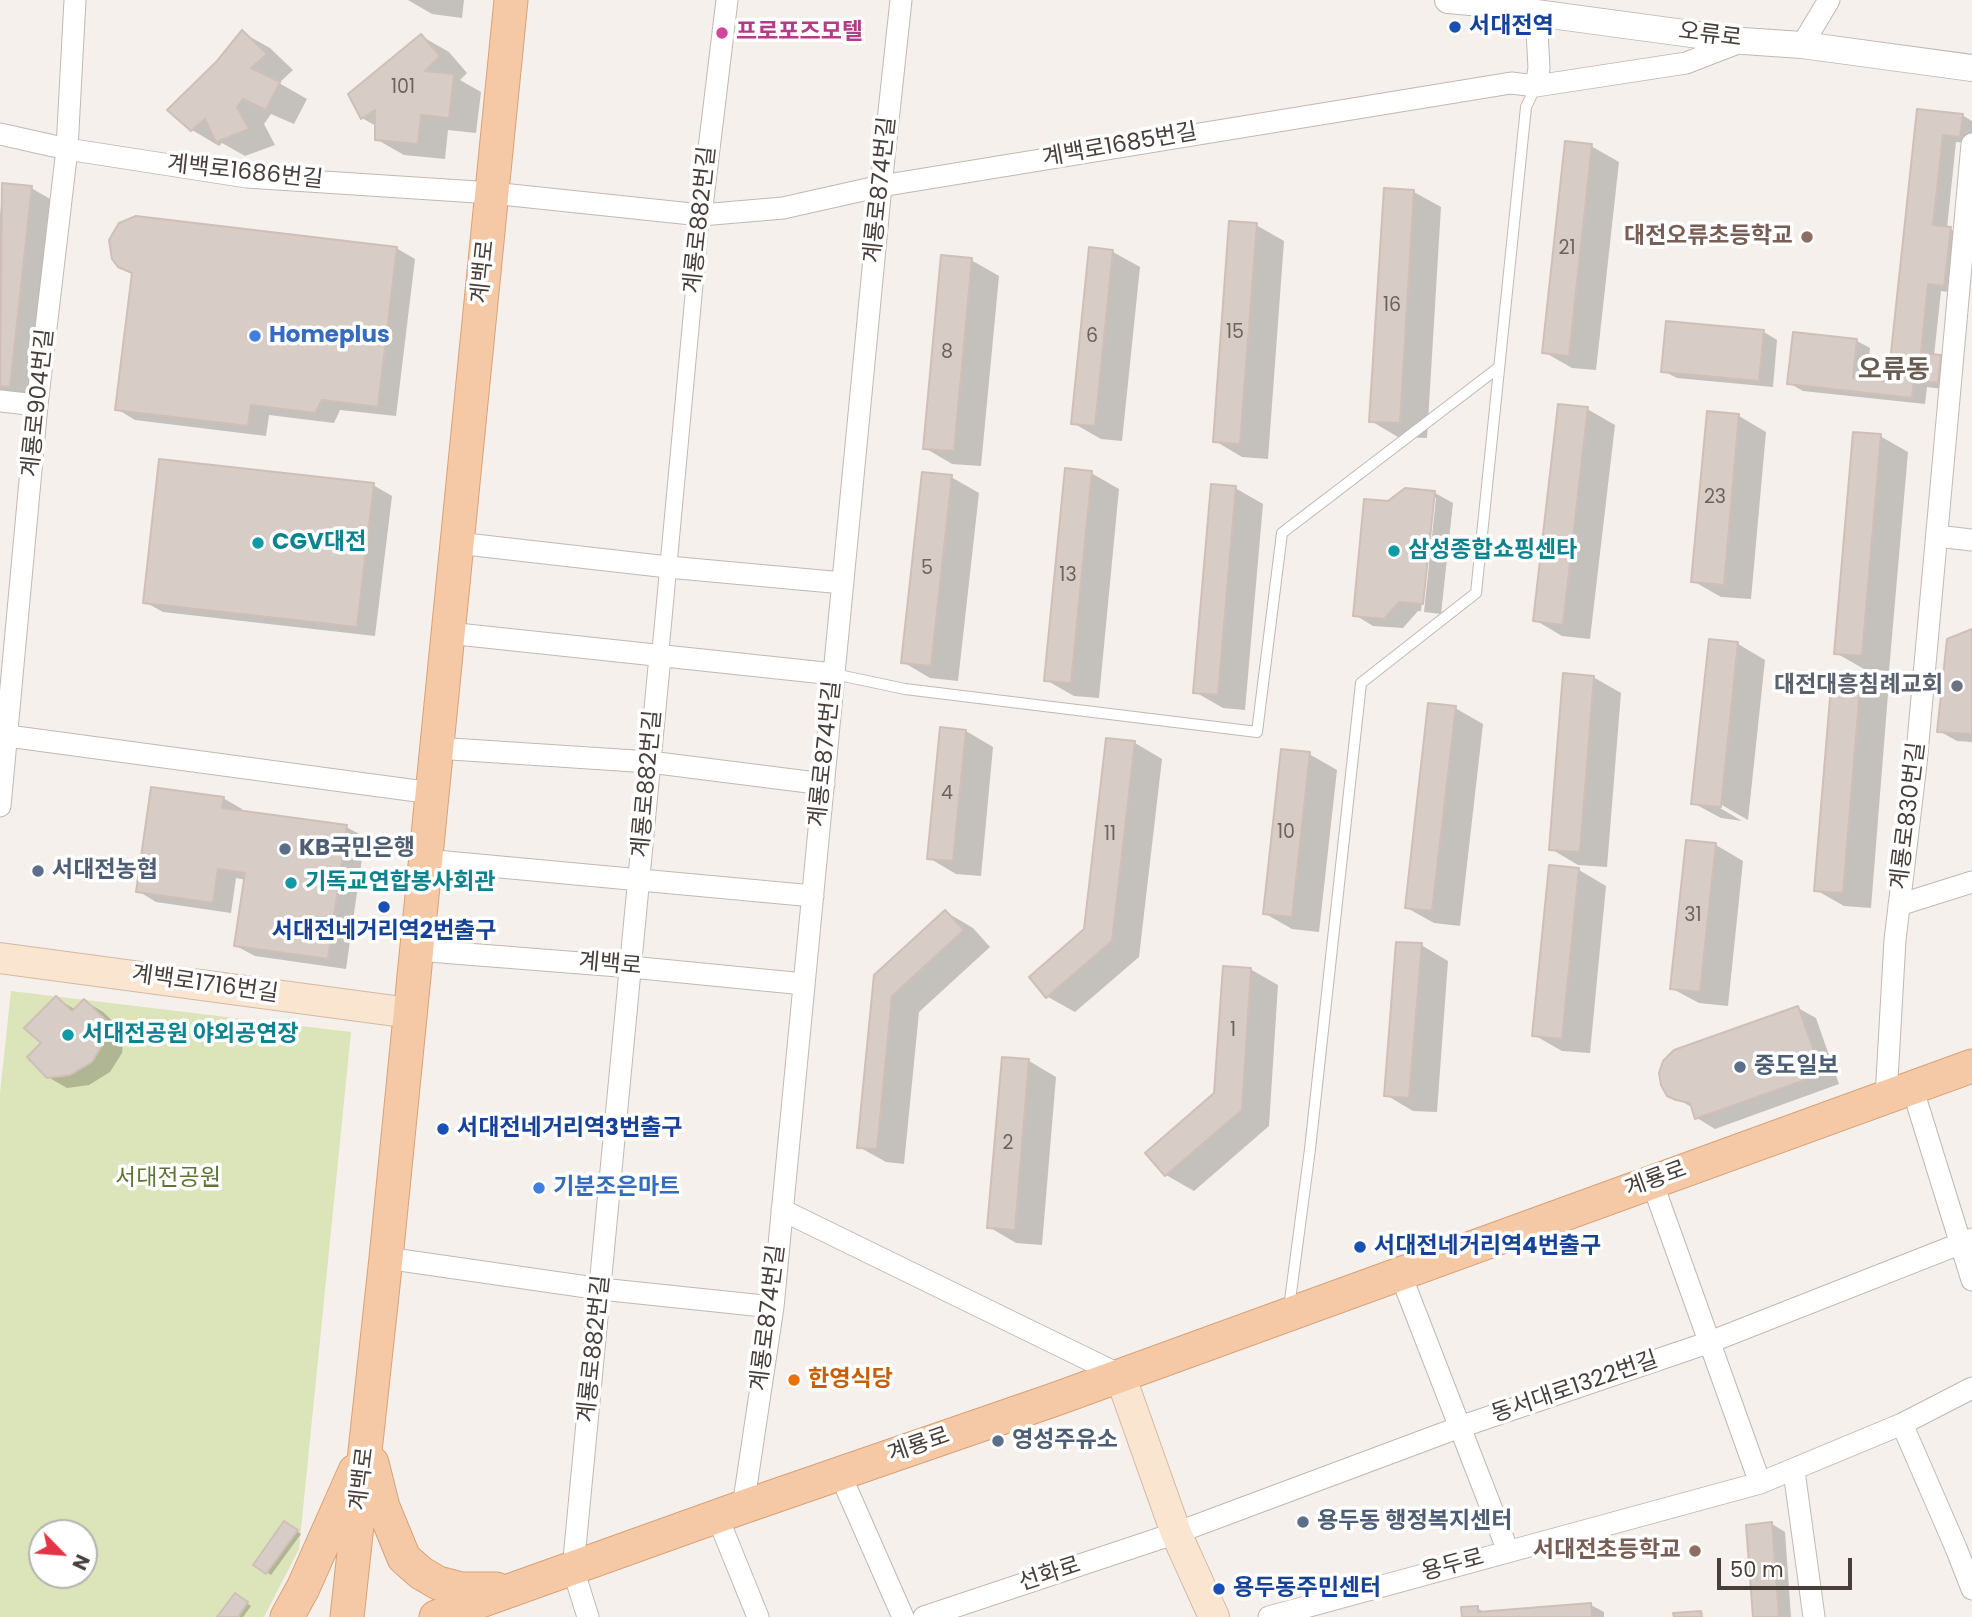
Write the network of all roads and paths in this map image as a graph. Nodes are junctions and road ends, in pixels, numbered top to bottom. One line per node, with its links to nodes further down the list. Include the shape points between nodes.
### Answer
1 (75, 0): 15 (street, 계룡로904번길)
2 (511, 0): 17 (main road, 계백로)
3 (727, 0): 18 (street, 계룡로882번길)
4 (901, 0): 16 (street, 계룡로874번길)
5 (1448, 0): 7 (street, 오류로)
6 (1829, 0): 10 (street)
7 (1493, 2): 8 (street, 오류로)
8 (1536, 13): 9 (street, 오류로); 12 (street)
9 (1744, 41): 10 (street, 오류로); 12 (street, 계백로1685번길, via 1686,63)
10 (1802, 45): 11 (street, 오류로)
11 (1972, 68)
12 (1536, 86): 16 (street, 계백로1685번길, via 1497,85); 20 (lane, via 1527,107)
13 (0, 134): 15 (street, 계백로1686번길)
14 (1972, 144): 19 (street, 계룡로830번길)
15 (67, 149): 17 (street, 계백로1686번길, via 247,177); 22 (street, 계룡로904번길)
16 (881, 186): 18 (street, 계백로1685번길, via 783,208); 27 (street, 계룡로874번길)
17 (492, 193): 18 (street, 계백로1685번길); 25 (main road, 계백로)
18 (701, 215): 26 (street, 계룡로882번길)
19 (1969, 233): 23 (street, 계룡로830번길)
20 (1498, 368): 30 (lane, via 1282,533 1257,732 905,689); 57 (lane, via 1476,593 1362,683)
21 (0, 401): 22 (street)
22 (37, 405): 31 (street, 계룡로904번길)
23 (1937, 536): 24 (street); 41 (street, 계룡로830번길)
24 (1972, 540)
25 (457, 543): 26 (street); 28 (main road, 계백로)
26 (668, 567): 27 (street); 29 (street, 계룡로882번길)
27 (843, 583): 30 (street, 계룡로874번길)
28 (448, 633): 29 (street); 32 (main road, 계백로)
29 (660, 656): 30 (street); 33 (street, 계룡로882번길)
30 (834, 674): 34 (street, 계룡로874번길)
31 (8, 736): 35 (street); 36 (street, 계룡로904번길)
32 (436, 748): 33 (street); 35 (main road, 계백로)
33 (650, 762): 34 (street); 38 (street, 계룡로882번길)
34 (824, 784): 40 (street, 계룡로874번길)
35 (432, 793): 37 (main road, 계백로)
36 (0, 806)
37 (425, 860): 38 (street); 42 (main road, 계백로)
38 (639, 879): 40 (street); 44 (street, 계룡로882번길)
39 (1972, 882): 41 (street)
40 (813, 895): 45 (street, 계룡로874번길)
41 (1899, 905): 48 (street, 계룡로830번길, via 1895,940)
42 (416, 950): 44 (street, 계백로); 46 (main road, 계백로)
43 (0, 958): 46 (main road, 계백로1716번길)
44 (631, 967): 45 (street, 계백로); 55 (street, 계룡로882번길)
45 (804, 984): 50 (street, 계룡로874번길)
46 (410, 1013): 52 (main road, 계백로)
47 (1972, 1066): 48 (main road, 계룡로)
48 (1899, 1092): 49 (main road, 계룡로); 51 (street)
49 (1652, 1182): 53 (main road, 계룡로); 58 (street)
50 (782, 1209): 56 (street, 계룡로874번길); 59 (street)
51 (1966, 1241): 54 (street); 58 (street, 동서대로1322번길)
52 (386, 1258): 55 (street); 63 (main road, 계백로)
53 (1400, 1273): 57 (main road, 계룡로); 62 (street)
54 (1972, 1280)
55 (601, 1289): 56 (street); 71 (street, 계룡로882번길)
56 (772, 1307): 67 (street, 계룡로874번길)
57 (1288, 1314): 59 (main road, 계룡로)
58 (1710, 1342): 62 (street, 동서대로1322번길); 66 (street)
59 (1121, 1375): 65 (main road, 계룡로); 68 (main road)
60 (1972, 1388): 61 (street, 용두로)
61 (1902, 1424): 64 (street, 용두로); 69 (street)
62 (1460, 1427): 68 (street, 동서대로1322번길); 70 (street)
63 (367, 1443): 72 (main road, via 383,1507 404,1558 438,1583 461,1589); 74 (main road); 75 (main road, 계백로)
64 (1794, 1471): 66 (street, 용두로); 84 (street)
65 (840, 1474): 67 (main road, 계룡로); 80 (street)
66 (1760, 1483): 70 (street, 용두로)
67 (730, 1511): 71 (main road, 계룡로); 79 (street)
68 (1176, 1533): 81 (street, 선화로); 82 (main road)
69 (1964, 1545): 73 (street)
70 (1508, 1551): 83 (street, 용두로)
71 (573, 1569): 72 (main road, 계룡로); 78 (street)
72 (523, 1587): 76 (main road, 계룡로); 77 (main road)
73 (1972, 1589)
74 (287, 1617)
75 (347, 1617)
76 (436, 1617)
77 (475, 1617)
78 (588, 1617)
79 (758, 1617)
80 (903, 1617)
81 (924, 1617)
82 (1214, 1617)
83 (1269, 1617)
84 (1814, 1617)

